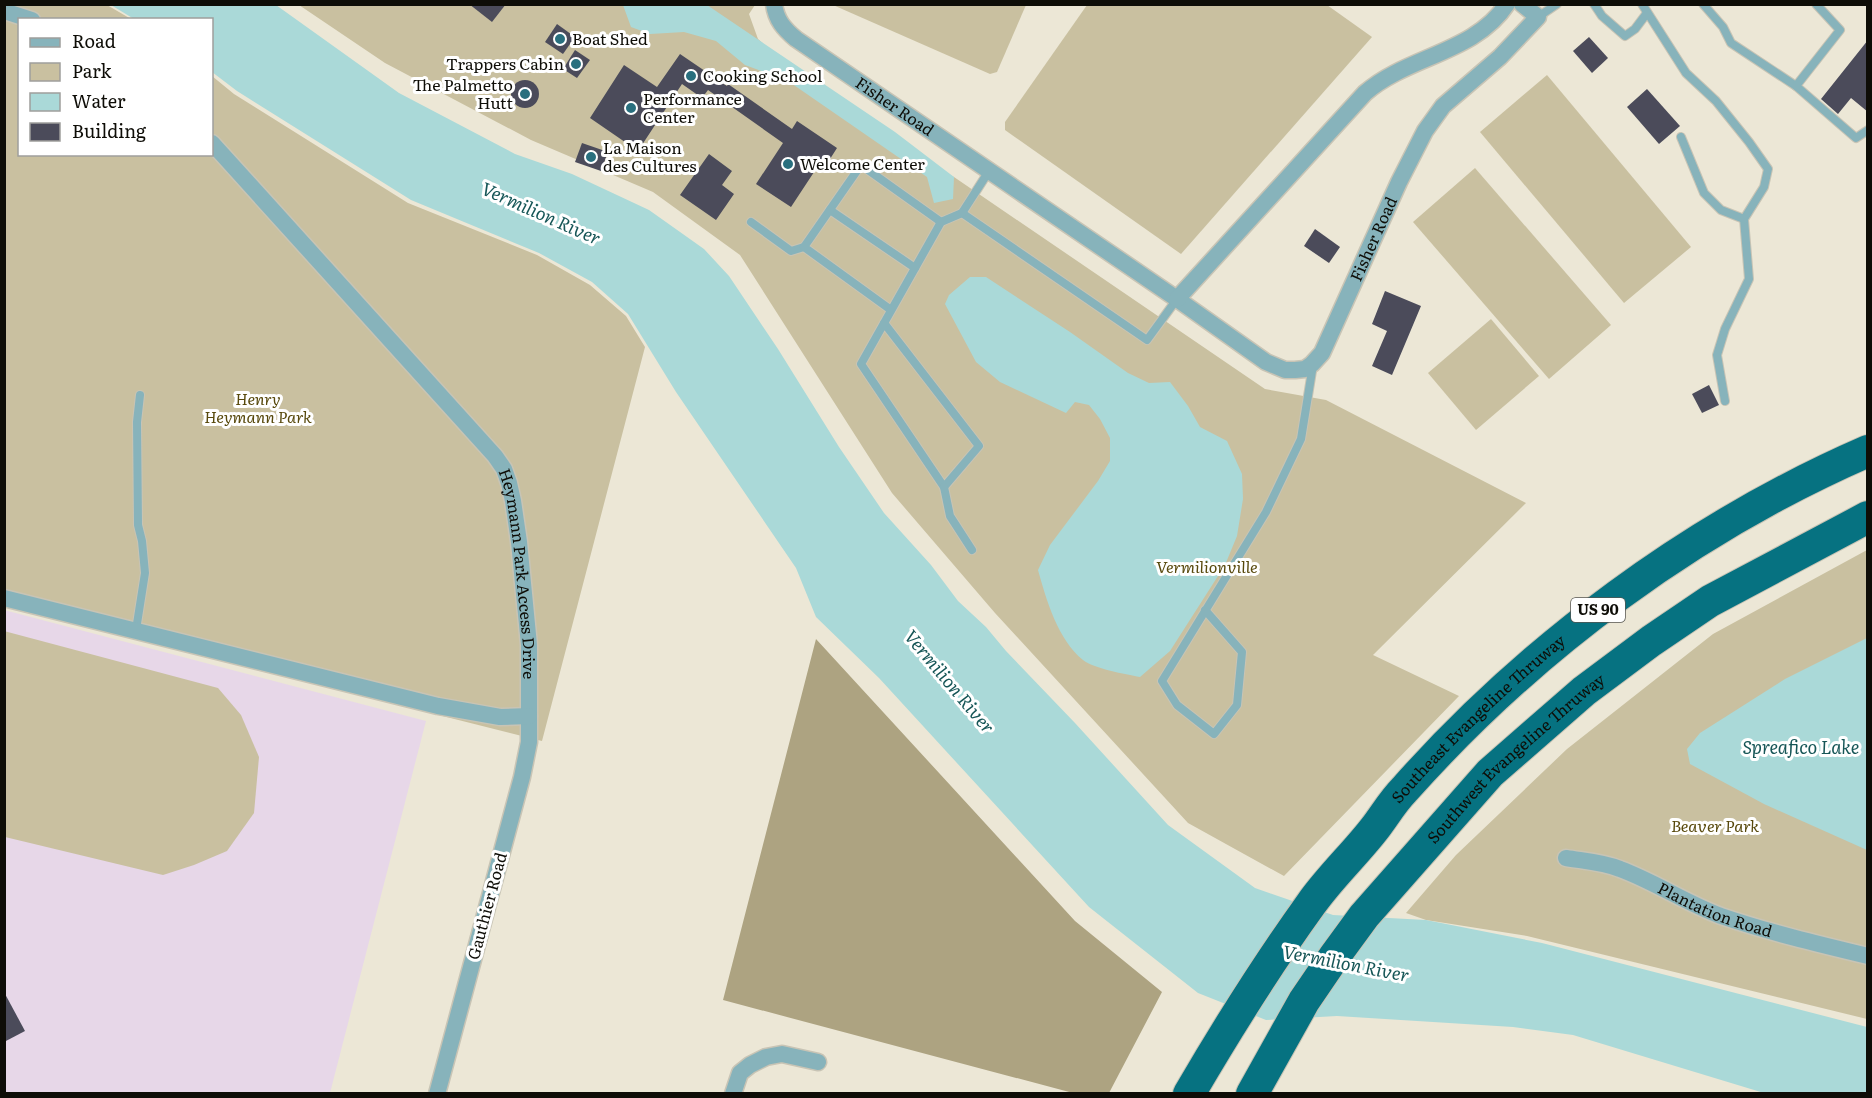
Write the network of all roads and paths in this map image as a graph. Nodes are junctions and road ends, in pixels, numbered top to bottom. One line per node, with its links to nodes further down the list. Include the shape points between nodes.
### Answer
1 (774, 4): 17 (street, Fisher Road, via 781,24 796,39)
2 (1508, 4): 25 (street, via 1480,32 1398,71 1365,93)
3 (1522, 4): 11 (street)
4 (1557, 4): 11 (lane)
5 (1594, 4): 10 (lane, via 1625,36)
6 (1642, 4): 10 (lane)
7 (1703, 4): 13 (lane, via 1731,43)
8 (1816, 4): 13 (lane, via 1840,30)
9 (4, 11): 12 (street)
10 (1647, 13): 20 (lane, via 1686,73 1716,101 1768,169 1764,187)
11 (1538, 17): 28 (street, Fisher Road, via 1500,57 1443,106 1425,131 1322,353)
12 (26, 18)
13 (1796, 86): 14 (lane, via 1856,138)
14 (1868, 130)
15 (1681, 137): 20 (lane, via 1704,193 1721,210)
16 (213, 144): 38 (street, Heymann Park Access Drive, via 504,469 519,542 529,645)
17 (989, 171): 19 (lane); 25 (street, Fisher Road)
18 (830, 210): 22 (lane, via 861,165); 23 (lane); 24 (lane)
19 (962, 213): 22 (lane); 25 (lane, via 1147,340)
20 (1744, 219): 30 (lane, via 1749,279 1725,328 1717,355)
21 (751, 222): 23 (lane, via 791,251)
22 (941, 222): 24 (lane)
23 (804, 247): 26 (lane)
24 (915, 268): 26 (lane)
25 (1177, 299): 28 (street, Fisher Road, via 1275,367 1305,369)
26 (891, 310): 27 (lane)
27 (884, 323): 32 (lane, via 861,364); 32 (lane, via 980,446)
28 (1313, 363): 36 (lane, via 1301,439 1266,512)
29 (140, 395): 37 (lane, via 138,525 145,573)
30 (1725, 401)
31 (1868, 451): 42 (highway, Southeast Evangeline Thruway / US 90, via 1748,512 1613,598 1538,658 1469,721 1402,791 1312,903 1242,1004)
32 (944, 487): 34 (lane, via 950,516)
33 (1868, 517): 45 (highway, Southwest Evangeline Thruway, via 1710,601 1584,691 1499,766 1364,916 1304,1001)
34 (972, 550)
35 (4, 598): 37 (street)
36 (1205, 610): 36 (lane, via 1242,652 1237,705 1214,734 1177,705 1162,681)
37 (136, 630): 38 (street, via 438,706 500,717)
38 (529, 716): 43 (street, Gauthier Road, via 522,777)
39 (1566, 858): 40 (street, Plantation Road, via 1623,870 1720,915)
40 (1868, 956)
41 (818, 1062): 44 (street, via 782,1054 766,1057 741,1073)
42 (1190, 1093)
43 (437, 1094)
44 (733, 1094)
45 (1252, 1094)

